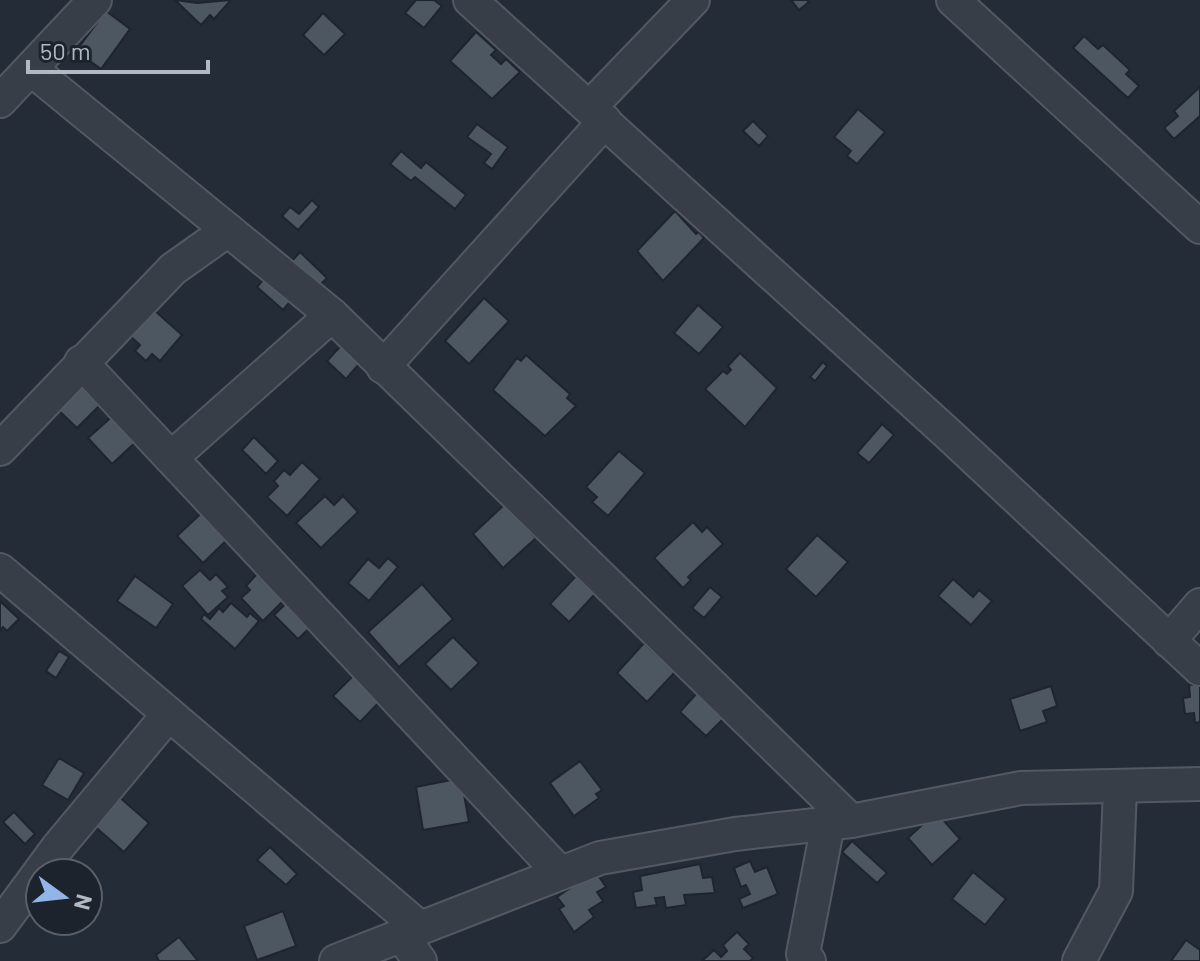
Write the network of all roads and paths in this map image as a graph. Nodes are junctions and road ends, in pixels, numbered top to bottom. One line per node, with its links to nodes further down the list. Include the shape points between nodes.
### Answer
1 (95, 0): 5 (street)
2 (470, 0): 7 (street)
3 (693, 0): 7 (street)
4 (953, 0): 8 (street)
5 (31, 69): 6 (street); 9 (street)
6 (0, 101)
7 (598, 114): 12 (street); 17 (street)
8 (1200, 227)
9 (228, 230): 10 (street); 11 (street, via 173,269)
10 (332, 315): 12 (street); 14 (street)
11 (81, 362): 13 (street); 14 (street)
12 (383, 367): 22 (street)
13 (0, 449)
14 (171, 458): 23 (street)
15 (0, 570): 19 (street)
16 (1200, 605): 17 (street)
17 (1169, 641): 18 (street)
18 (1200, 669)
19 (168, 715): 24 (street); 25 (street)
20 (1200, 784): 21 (street)
21 (1120, 788): 22 (street, via 1021,788); 29 (street, via 1116,891)
22 (840, 822): 23 (street, via 600,858); 26 (street)
23 (560, 873): 25 (street)
24 (0, 926)
25 (410, 931): 27 (street); 28 (street)
26 (803, 959)
27 (336, 961)
28 (420, 961)
29 (1079, 961)

